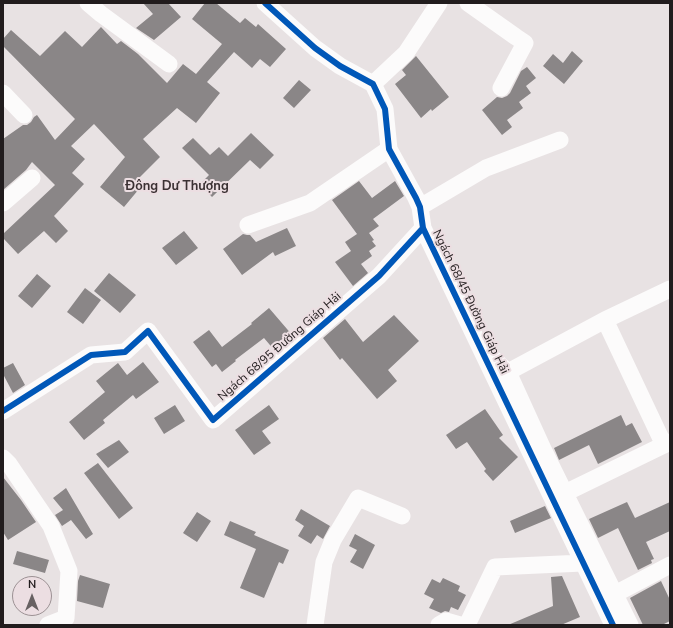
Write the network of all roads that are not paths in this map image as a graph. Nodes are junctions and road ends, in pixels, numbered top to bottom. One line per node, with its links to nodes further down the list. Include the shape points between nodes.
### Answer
1 (88, 3): 5 (street)
2 (265, 3): 6 (street, via 315,48 340,66)
3 (439, 3): 6 (street, via 406,53)
4 (468, 3): 7 (street, via 525,43)
5 (169, 64)
6 (373, 84): 11 (street, Ngách 68/45 Đường Giáp Hải, via 385,109)
7 (501, 88)
8 (3, 93): 9 (street)
9 (24, 115)
10 (560, 140): 14 (street, via 486,168)
11 (389, 149): 14 (street, Ngách 68/45 Đường Giáp Hải); 15 (street, via 310,203)
12 (32, 178): 13 (street)
13 (3, 203)
14 (420, 207): 16 (street, Ngách 68/45 Đường Giáp Hải)
15 (248, 225)
16 (423, 228): 19 (street, Ngách 68/45 Đường Giáp Hải); 21 (street, Ngách 68/95 Đường Giáp Hải, via 379,276 213,420 148,331 125,352 91,355)
17 (670, 289): 18 (street)
18 (605, 320): 20 (street); 22 (street)
19 (480, 346): 20 (street, Ngách 68/45 Đường Giáp Hải); 26 (street, Ngách 68/45 Đường Giáp Hải)
20 (508, 372): 24 (street, Ngách 68/45 Đường Giáp Hải)
21 (3, 411)
22 (667, 443): 24 (street)
23 (3, 458): 29 (street, via 51,526 69,571 66,618)
24 (565, 493): 28 (street, Ngách 68/45 Đường Giáp Hải)
25 (402, 516): 30 (street, via 358,498 333,540 324,562)
26 (583, 563): 33 (street, via 495,567); 34 (street, Ngách 68/45 Đường Giáp Hải)
27 (670, 565): 28 (street)
28 (615, 594): 35 (street, Ngách 68/45 Đường Giáp Hải)
29 (48, 625)
30 (316, 625)
31 (438, 625): 32 (street, via 446,621)
32 (460, 625)
33 (467, 625)
34 (613, 625)
35 (630, 625)

